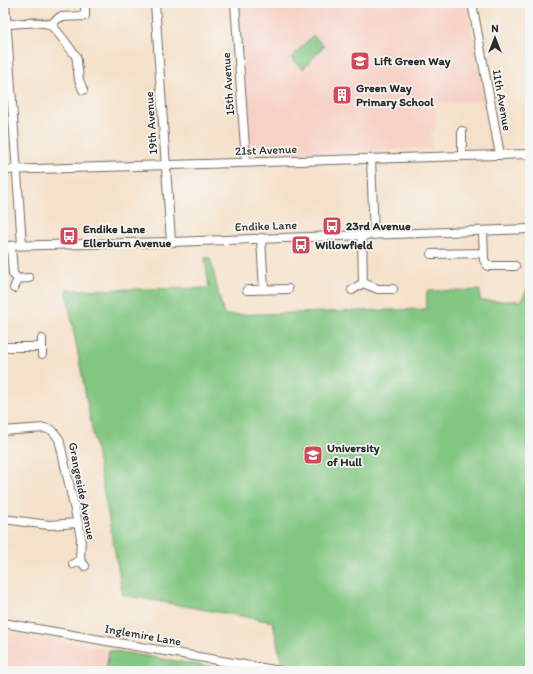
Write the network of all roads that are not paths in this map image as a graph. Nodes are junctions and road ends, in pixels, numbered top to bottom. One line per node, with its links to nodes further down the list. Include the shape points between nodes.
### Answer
1 (5, 3): 6 (street)
2 (85, 3): 7 (street, via 85,16 60,17)
3 (154, 3): 15 (street, 19th Avenue)
4 (235, 3): 14 (street, 15th Avenue)
5 (472, 3): 11 (street, 11th Avenue)
6 (5, 25): 7 (street); 16 (street)
7 (50, 25): 8 (street, via 76,56)
8 (83, 90)
9 (462, 131): 12 (street)
10 (530, 154): 11 (street, 21st Avenue)
11 (500, 155): 12 (street, 21st Avenue)
12 (462, 156): 13 (street, 21st Avenue)
13 (371, 159): 14 (street, 21st Avenue); 21 (street)
14 (246, 162): 15 (street, 21st Avenue)
15 (166, 165): 16 (street, 21st Avenue); 23 (street, 19th Avenue)
16 (18, 169): 17 (street, 21st Avenue); 24 (street)
17 (3, 170)
18 (530, 230): 19 (street, Endike Lane)
19 (483, 231): 21 (street, Endike Lane); 26 (street)
20 (362, 235): 21 (street, Endike Lane); 22 (street, Endike Lane); 31 (street)
21 (374, 235)
22 (261, 238): 23 (street, Endike Lane); 36 (street)
23 (171, 242): 24 (street, Endike Lane)
24 (22, 245): 25 (street, Endike Lane)
25 (7, 246): 30 (street, via 13,274)
26 (484, 253): 27 (street); 28 (street, via 484,260 488,266)
27 (431, 254)
28 (515, 266)
29 (29, 278): 30 (street)
30 (18, 279): 32 (street)
31 (363, 283): 34 (street, via 378,289); 37 (street)
32 (14, 288)
33 (288, 289): 36 (street)
34 (393, 289)
35 (247, 290): 36 (street)
36 (264, 290)
37 (352, 290)
38 (3, 347): 39 (street)
39 (42, 347)
40 (3, 431): 42 (street, Grangeside Avenue, via 44,428 52,430 59,439)
41 (3, 519): 42 (street, via 49,525)
42 (78, 523): 43 (street, Grangeside Avenue, via 81,537)
43 (79, 564)
44 (3, 623): 45 (street, Inglemire Lane)
45 (280, 671)

